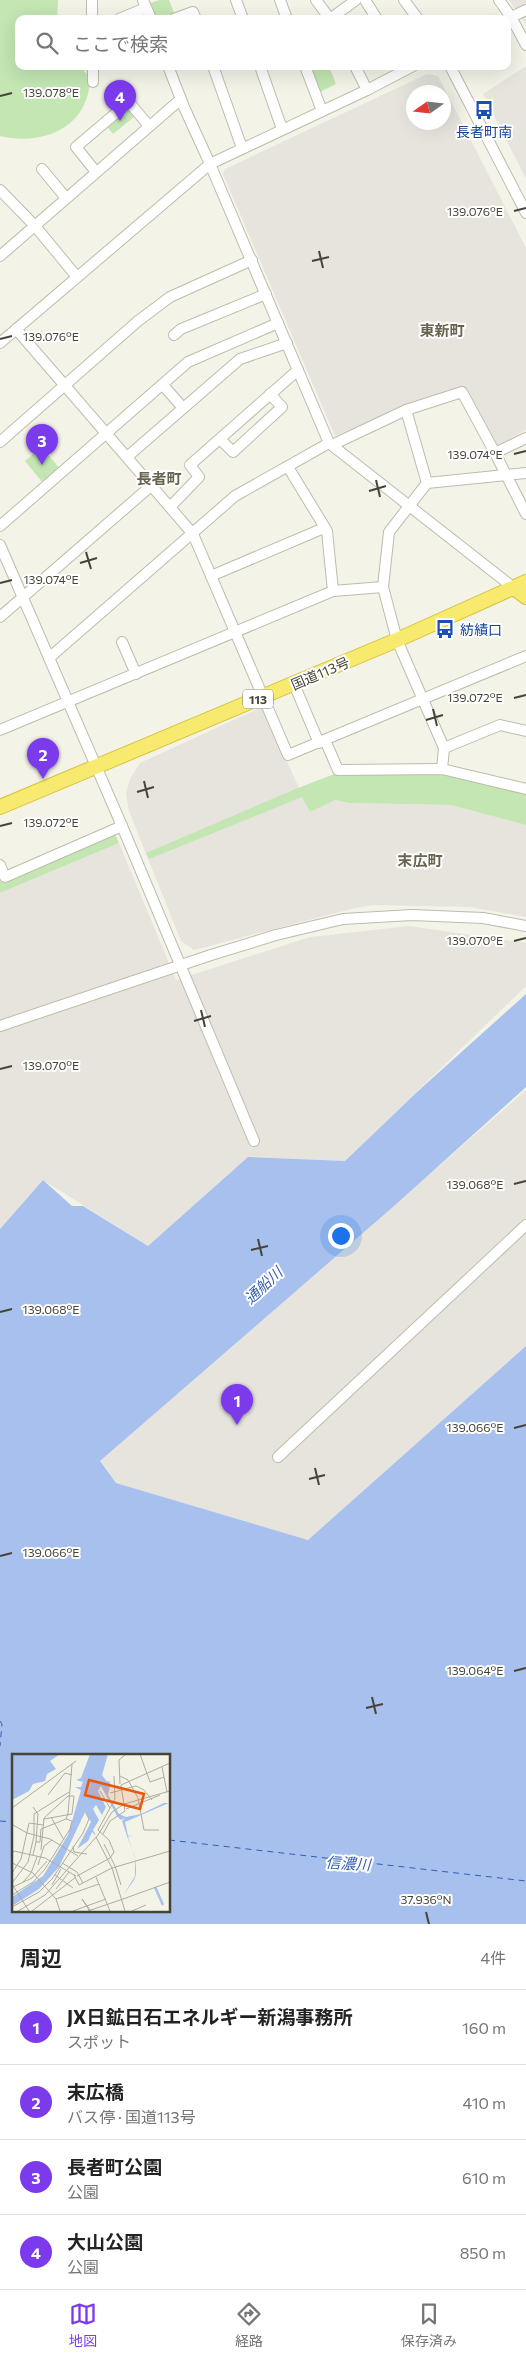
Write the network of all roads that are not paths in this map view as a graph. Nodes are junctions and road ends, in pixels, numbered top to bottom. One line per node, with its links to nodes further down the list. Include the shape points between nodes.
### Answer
1 (92, 0): 11 (street)
2 (236, 0): 13 (street)
3 (280, 0): 14 (street)
4 (316, 0): 15 (street)
5 (356, 0): 16 (street)
6 (364, 0): 17 (street)
7 (404, 0): 18 (street)
8 (499, 0): 19 (street)
9 (145, 4): 12 (street)
10 (526, 10): 20 (street)
11 (92, 15)
12 (126, 15)
13 (242, 15)
14 (286, 15)
15 (327, 15)
16 (335, 15)
17 (374, 15)
18 (415, 15)
19 (507, 15)
20 (511, 17)
21 (511, 21): 22 (street)
22 (526, 45)
23 (93, 70): 31 (street)
24 (170, 70): 33 (street)
25 (214, 70): 37 (street)
26 (261, 70): 36 (street)
27 (307, 70): 34 (street)
28 (357, 70): 32 (street)
29 (405, 70): 32 (street)
30 (452, 70): 42 (street)
31 (93, 82)
32 (367, 90): 34 (street)
33 (181, 99): 35 (street); 38 (street)
34 (322, 111): 36 (street)
35 (149, 126): 40 (street); 40 (street, via 128,102 76,147)
36 (282, 129): 37 (street)
37 (242, 148): 38 (street)
38 (210, 164): 47 (street); 48 (street)
39 (42, 169): 43 (street)
40 (96, 172): 43 (street)
41 (0, 190): 45 (street)
42 (522, 197): 44 (street)
43 (66, 198): 45 (street)
44 (526, 213)
45 (35, 226): 46 (street); 48 (street)
46 (0, 256)
47 (252, 260): 49 (street); 56 (street, via 170,297)
48 (78, 277): 51 (street)
49 (266, 294): 50 (street); 52 (street)
50 (278, 323): 54 (street); 57 (street, via 188,362)
51 (16, 329): 53 (street); 56 (street)
52 (174, 335)
53 (0, 343)
54 (287, 343): 55 (street); 59 (street, via 240,359)
55 (298, 370): 58 (street); 65 (street)
56 (66, 385): 61 (street); 64 (street)
57 (163, 385): 59 (street); 61 (street)
58 (270, 394): 63 (street); 63 (street, via 282,407 233,452)
59 (183, 408): 67 (street)
60 (406, 410): 65 (street); 66 (street, via 462,392); 71 (street)
61 (107, 433): 67 (street); 76 (street)
62 (526, 438): 66 (street)
63 (220, 439): 73 (street, via 190,465 199,477)
64 (0, 442)
65 (331, 444): 68 (street); 74 (street)
66 (495, 453): 70 (street)
67 (127, 457): 72 (street)
68 (288, 467): 77 (street); 78 (street, via 235,496)
69 (526, 473): 70 (street)
70 (506, 475): 71 (street); 75 (street)
71 (427, 483): 74 (street)
72 (152, 485): 73 (street); 84 (street)
73 (171, 506): 78 (street)
74 (409, 506): 81 (street); 82 (street, via 389,532)
75 (526, 514)
76 (0, 526)
77 (324, 528): 80 (street); 83 (street)
78 (193, 534): 80 (street); 91 (street)
79 (0, 545): 84 (street)
80 (211, 576): 87 (street)
81 (520, 585): 85 (highway); 88 (highway, 国道113号 / 113)
82 (383, 587): 83 (street); 88 (street)
83 (333, 591): 87 (street)
84 (23, 597): 86 (street); 91 (street)
85 (526, 598)
86 (0, 618)
87 (236, 632): 92 (street); 94 (street)
88 (397, 640): 93 (highway, 国道113号 / 113); 95 (street)
89 (122, 642): 92 (street)
90 (526, 656): 95 (street)
91 (49, 658): 96 (street)
92 (136, 674): 96 (street)
93 (294, 684): 94 (highway, 国道113号 / 113); 99 (street)
94 (263, 697): 99 (street, via 288,755); 101 (highway, 国道113号 / 113)
95 (422, 698): 99 (street); 100 (street)
96 (67, 702): 97 (street); 101 (street)
97 (0, 730)
98 (526, 731): 100 (street, via 500,725)
99 (322, 741): 102 (street, via 338,770)
100 (444, 748): 102 (street)
101 (95, 767): 104 (highway, 国道113号 / 113); 105 (street)
102 (442, 769): 103 (street)
103 (526, 789)
104 (0, 807)
105 (122, 826): 106 (street, via 5,878); 108 (street)
106 (0, 865)
107 (526, 926): 108 (street, via 483,918 412,915 342,919 276,935)
108 (181, 965): 109 (street); 110 (street)
109 (0, 1026)
110 (254, 1140)
111 (526, 1225): 112 (street)
112 (278, 1456)

